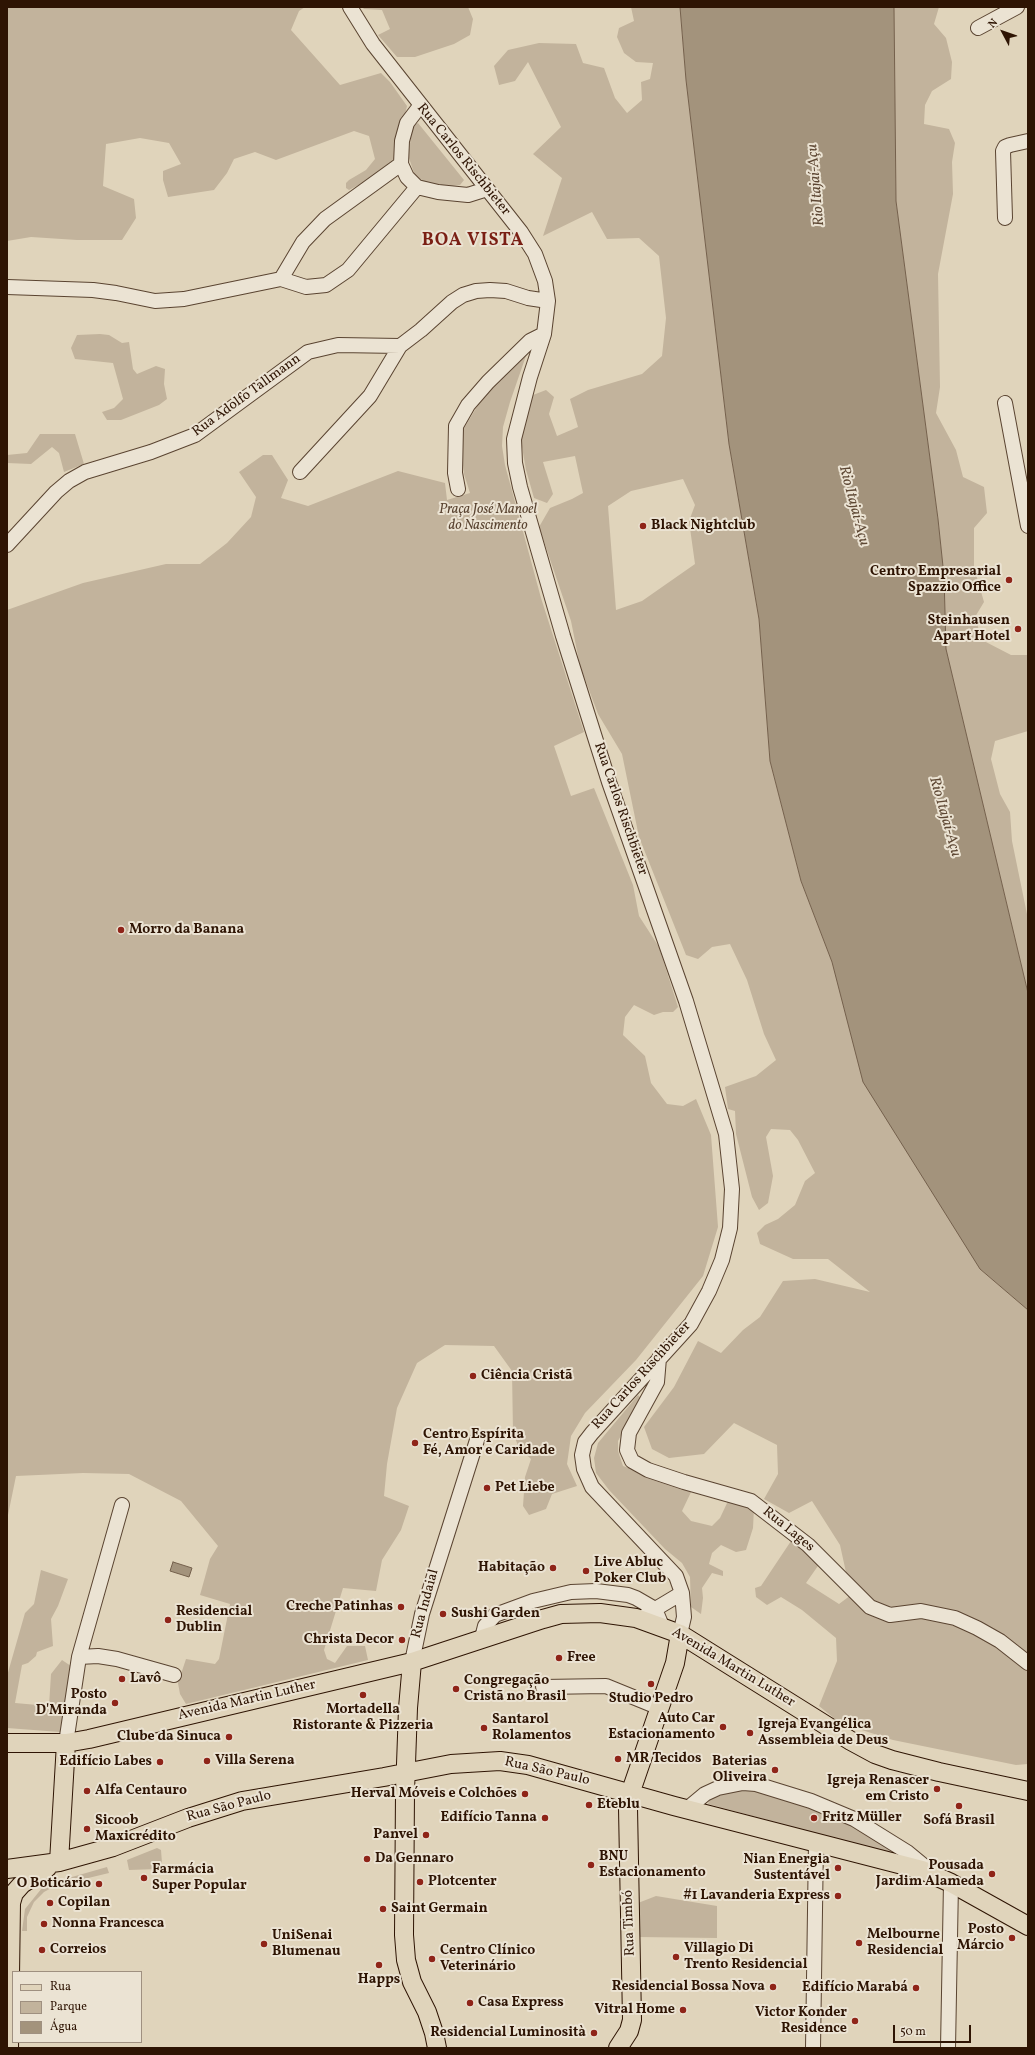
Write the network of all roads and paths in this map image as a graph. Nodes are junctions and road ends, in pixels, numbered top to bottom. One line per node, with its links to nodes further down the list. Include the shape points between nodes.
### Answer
1 (350, 7): 4 (street, Rua Carlos Rischbieter, via 373,44)
2 (1018, 7): 3 (street)
3 (978, 28)
4 (420, 106): 6 (street, via 407,123 402,141); 8 (street, Rua Carlos Rischbieter)
5 (1028, 141): 9 (street, via 1005,147 1003,151)
6 (401, 164): 7 (street, via 407,177); 10 (street, via 321,223 303,242)
7 (417, 187): 8 (street, via 468,195); 10 (street, via 360,257 340,276 326,285 306,287)
8 (487, 189): 12 (street, Rua Carlos Rischbieter, via 535,254 545,281)
9 (1005, 218)
10 (281, 279): 11 (street, via 166,301 93,290)
11 (7, 287)
12 (548, 301): 13 (street, Rua Carlos Rischbieter); 14 (street, via 506,291 490,290 462,295)
13 (544, 334): 17 (street, via 530,341 488,382 468,405 456,426 455,473); 21 (street, Rua Carlos Rischbieter, via 514,439 520,487 563,636 612,789 704,1055 726,1134 730,1164 731,1217 722,1260 691,1324)
14 (400, 346): 16 (street, via 370,396); 20 (street, Rua Adolfo Tallmann, via 338,345 308,352 195,434 152,452 85,472 69,481)
15 (1005, 403): 18 (street)
16 (300, 472)
17 (458, 489)
18 (1026, 504): 19 (street)
19 (1028, 526)
20 (7, 545)
21 (659, 1358): 24 (street, Rua Carlos Rischbieter, via 592,1433 585,1442 582,1455 584,1469 592,1487 672,1571); 34 (street, Rua Lages, via 656,1382 629,1433 627,1450 632,1461 648,1470 751,1501 808,1545 870,1606 890,1615 921,1611 955,1618 1000,1641)
22 (477, 1440): 32 (street, Rua Indaial, via 422,1614)
23 (122, 1505): 31 (street)
24 (682, 1593): 25 (street); 28 (street, Rua Carlos Rischbieter, via 684,1617)
25 (655, 1610): 26 (street); 27 (street, Avenida Martin Luther); 29 (street, via 628,1595 596,1591 571,1592 533,1601 495,1615 485,1626)
26 (636, 1618): 27 (main road, Avenida Martin Luther); 29 (main road, Avenida Martin Luther, via 600,1613 561,1614)
27 (662, 1626): 28 (main road, Avenida Martin Luther)
28 (680, 1634): 30 (main road, Avenida Martin Luther); 33 (main road, Rua Carlos Rischbieter)
29 (482, 1638): 32 (main road, Avenida Martin Luther)
30 (712, 1652): 33 (main road, via 691,1653); 42 (main road, Avenida Martin Luther, via 875,1754 939,1772)
31 (79, 1657): 35 (street, via 117,1658); 39 (street)
32 (412, 1662): 39 (main road, Avenida Martin Luther); 41 (main road, Rua Indaial)
33 (675, 1663): 37 (main road, Rua Carlos Rischbieter)
34 (1028, 1663)
35 (174, 1675)
36 (543, 1687): 37 (street, via 606,1686)
37 (660, 1708): 40 (main road, Rua Carlos Rischbieter)
38 (7, 1743): 39 (main road, Avenida Martin Luther)
39 (66, 1743): 47 (main road)
40 (640, 1768): 43 (main road, Rua Carlos Rischbieter); 44 (main road)
41 (406, 1773): 43 (main road, Rua São Paulo, via 450,1764 500,1761 528,1765); 47 (main road, Rua São Paulo, via 242,1801 188,1818 113,1847); 54 (main road, Rua Indaial, via 406,1960 412,1982 427,2012)
42 (1028, 1791)
43 (630, 1794): 44 (main road, Rua São Paulo); 55 (main road, Rua Timbó, via 627,1816 632,2020 629,2031)
44 (650, 1800): 45 (main road, Rua São Paulo)
45 (687, 1809): 46 (main road, Rua São Paulo); 49 (street, via 705,1794 718,1788 743,1782 756,1784 811,1801 854,1819 907,1852)
46 (816, 1842): 49 (main road, Rua São Paulo); 56 (street)
47 (59, 1862): 48 (main road, Rua São Paulo); 51 (main road, via 33,1875)
48 (7, 1869)
49 (932, 1874): 50 (main road, Rua São Paulo)
50 (951, 1883): 52 (main road, Rua São Paulo); 57 (street)
51 (9, 1901): 53 (main road)
52 (1028, 1926)
53 (9, 2048)
54 (437, 2048)
55 (618, 2048)
56 (813, 2048)
57 (948, 2048)

